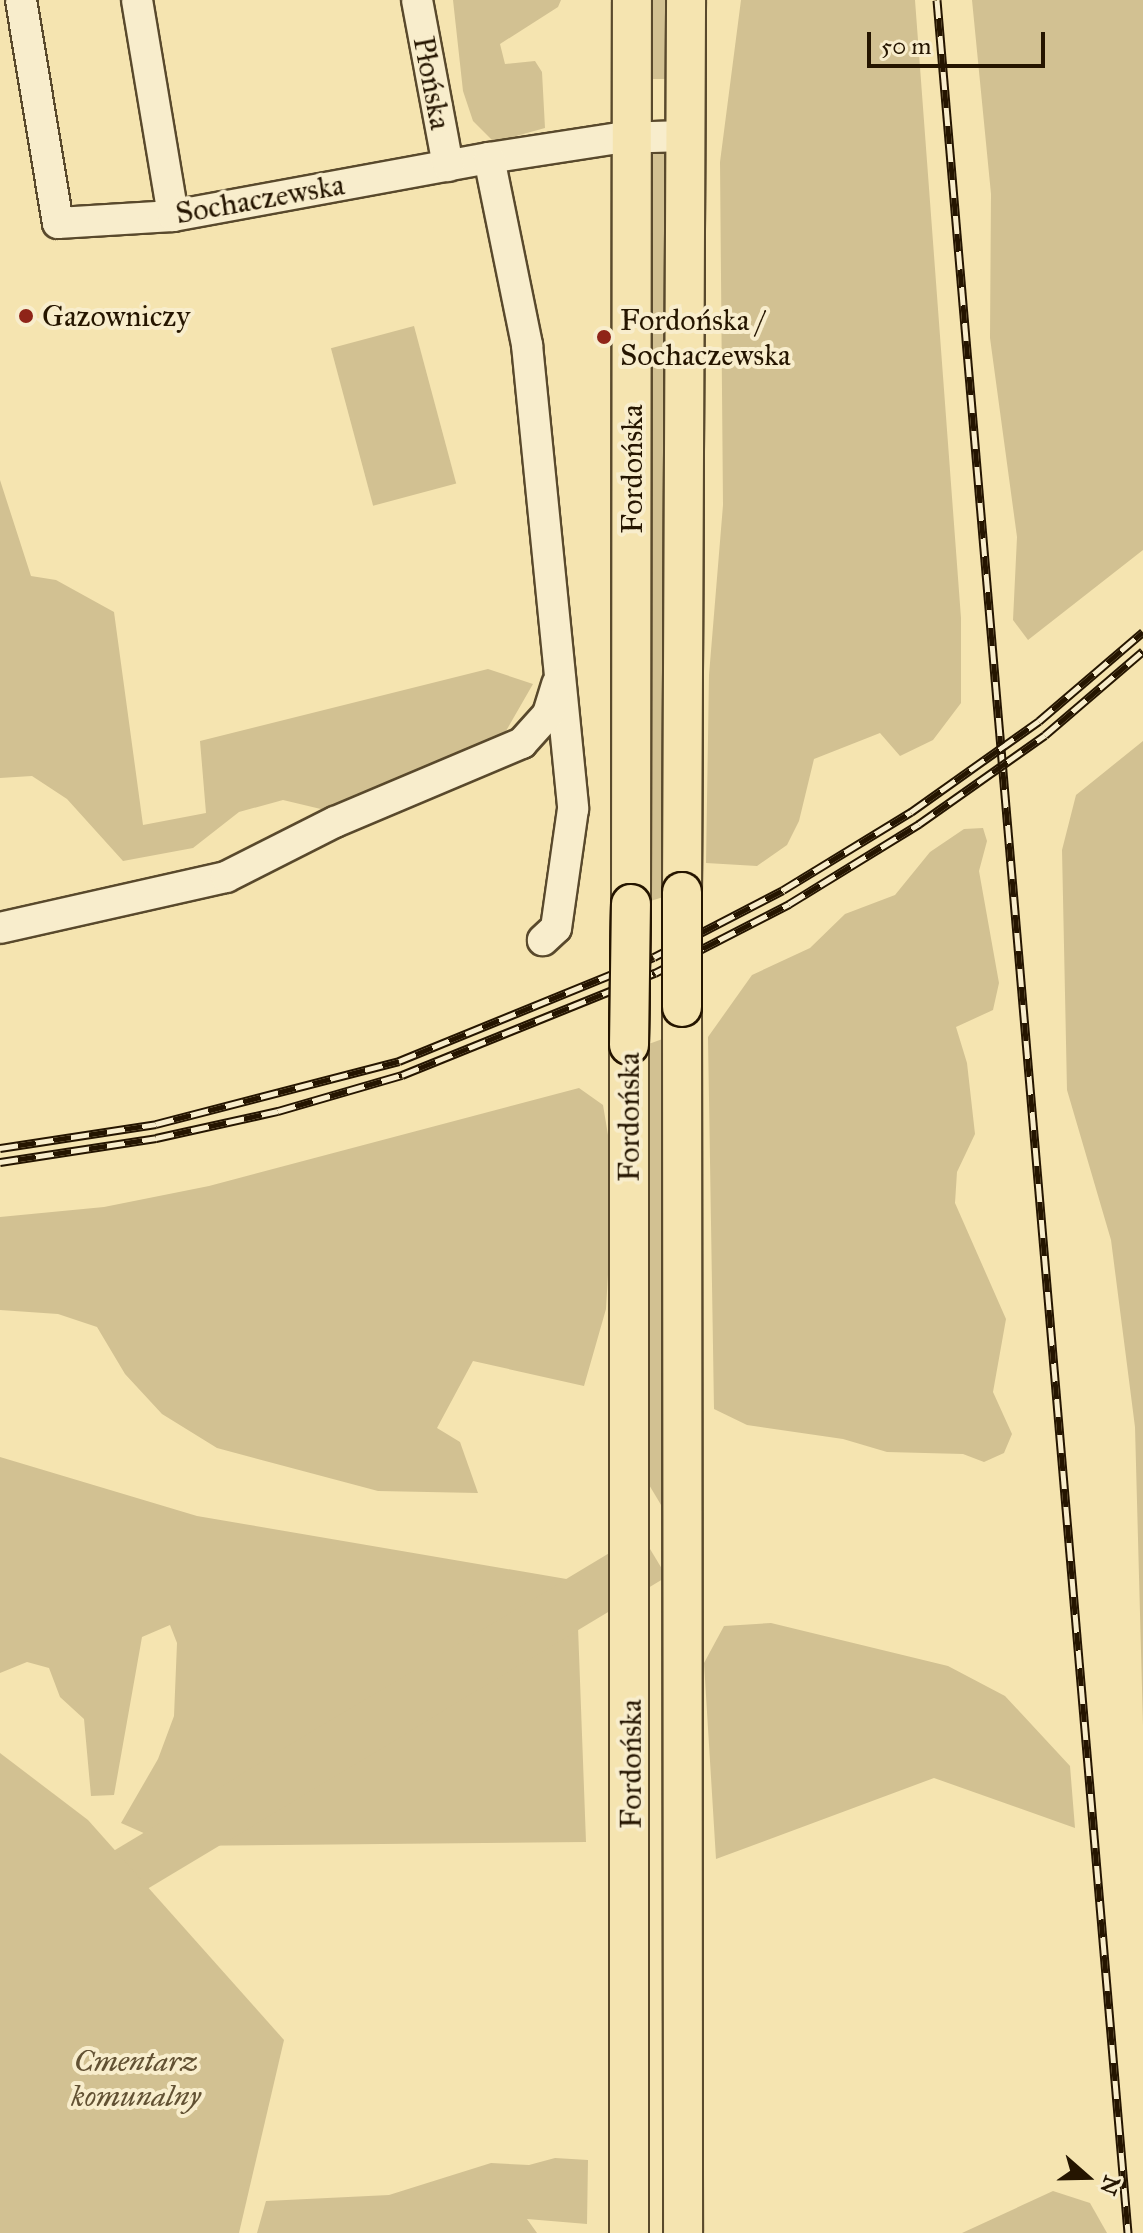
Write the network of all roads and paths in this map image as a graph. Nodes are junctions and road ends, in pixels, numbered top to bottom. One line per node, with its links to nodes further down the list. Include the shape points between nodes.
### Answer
1 (21, 0): 10 (street, Sochaczewska, via 58,223)
2 (137, 0): 10 (street)
3 (417, 0): 9 (street, Płońska)
4 (632, 0): 7 (main road, Fordońska)
5 (686, 0): 6 (main road, Fordońska)
6 (686, 136): 7 (street, Sochaczewska); 15 (main road, Fordońska, bridge)
7 (632, 138): 8 (street, Sochaczewska); 14 (main road, Fordońska, bridge)
8 (489, 158): 9 (street, Sochaczewska); 11 (street, via 527,345)
9 (448, 166): 10 (street, Sochaczewska)
10 (173, 216)
11 (558, 678): 12 (street, via 548,714 522,743 335,822 226,877); 13 (street, via 573,809 556,928)
12 (0, 928)
13 (543, 940)
14 (629, 2233)
15 (683, 2233)

